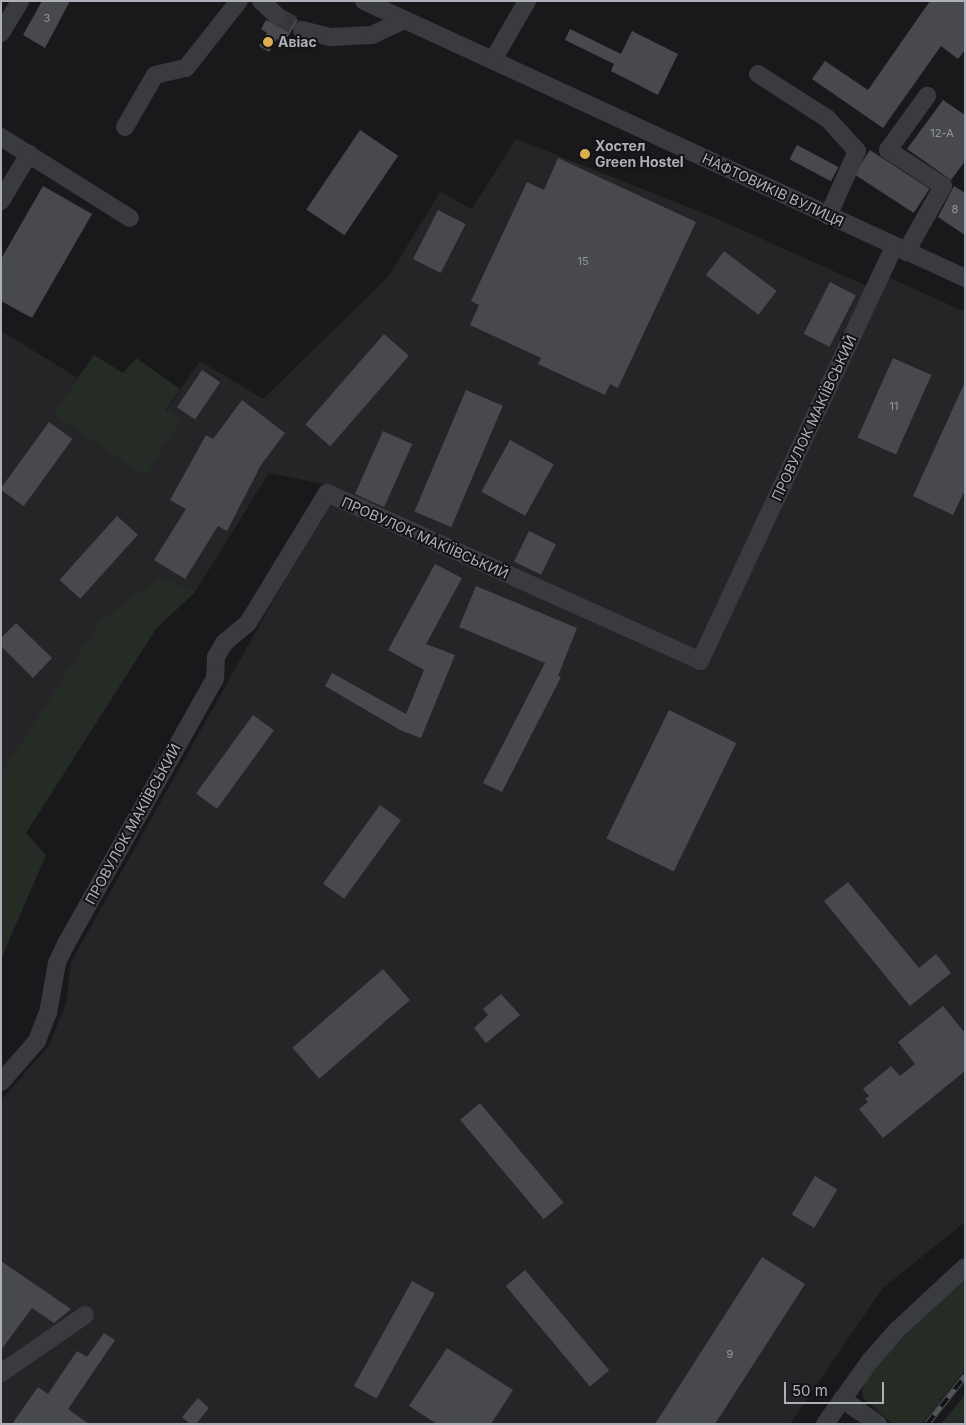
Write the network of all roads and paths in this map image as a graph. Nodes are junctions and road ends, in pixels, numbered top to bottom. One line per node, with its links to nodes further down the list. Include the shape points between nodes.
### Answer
1 (239, 1): 13 (street, via 186,68 155,75)
2 (261, 1): 6 (street)
3 (527, 1): 10 (street)
4 (18, 2): 9 (street)
5 (367, 2): 7 (street, НАФТОВИКІВ ВУЛИЦЯ)
6 (277, 16)
7 (404, 20): 8 (street, via 372,35 331,37); 10 (street, НАФТОВИКІВ ВУЛИЦЯ)
8 (302, 30)
9 (1, 33)
10 (493, 60): 17 (street, НАФТОВИКІВ ВУЛИЦЯ)
11 (758, 74): 17 (street, via 828,119 857,151)
12 (927, 96): 19 (street, via 888,150 943,186)
13 (125, 127)
14 (1, 137): 15 (street)
15 (29, 154): 16 (street); 18 (street)
16 (1, 201)
17 (828, 216): 19 (street, НАФТОВИКІВ ВУЛИЦЯ)
18 (130, 218)
19 (900, 249): 20 (street, НАФТОВИКІВ ВУЛИЦЯ); 21 (street, ПРОВУЛОК МАКІЇВСЬКИЙ, via 700,661 327,493 248,623 224,643 216,656 215,678 56,963 48,1013 37,1041)
20 (965, 278)
21 (1, 1082)
22 (965, 1267): 25 (street, via 896,1331)
23 (85, 1315): 24 (street)
24 (1, 1373)
25 (842, 1399): 26 (street); 27 (street)
26 (825, 1424)
27 (878, 1424)

